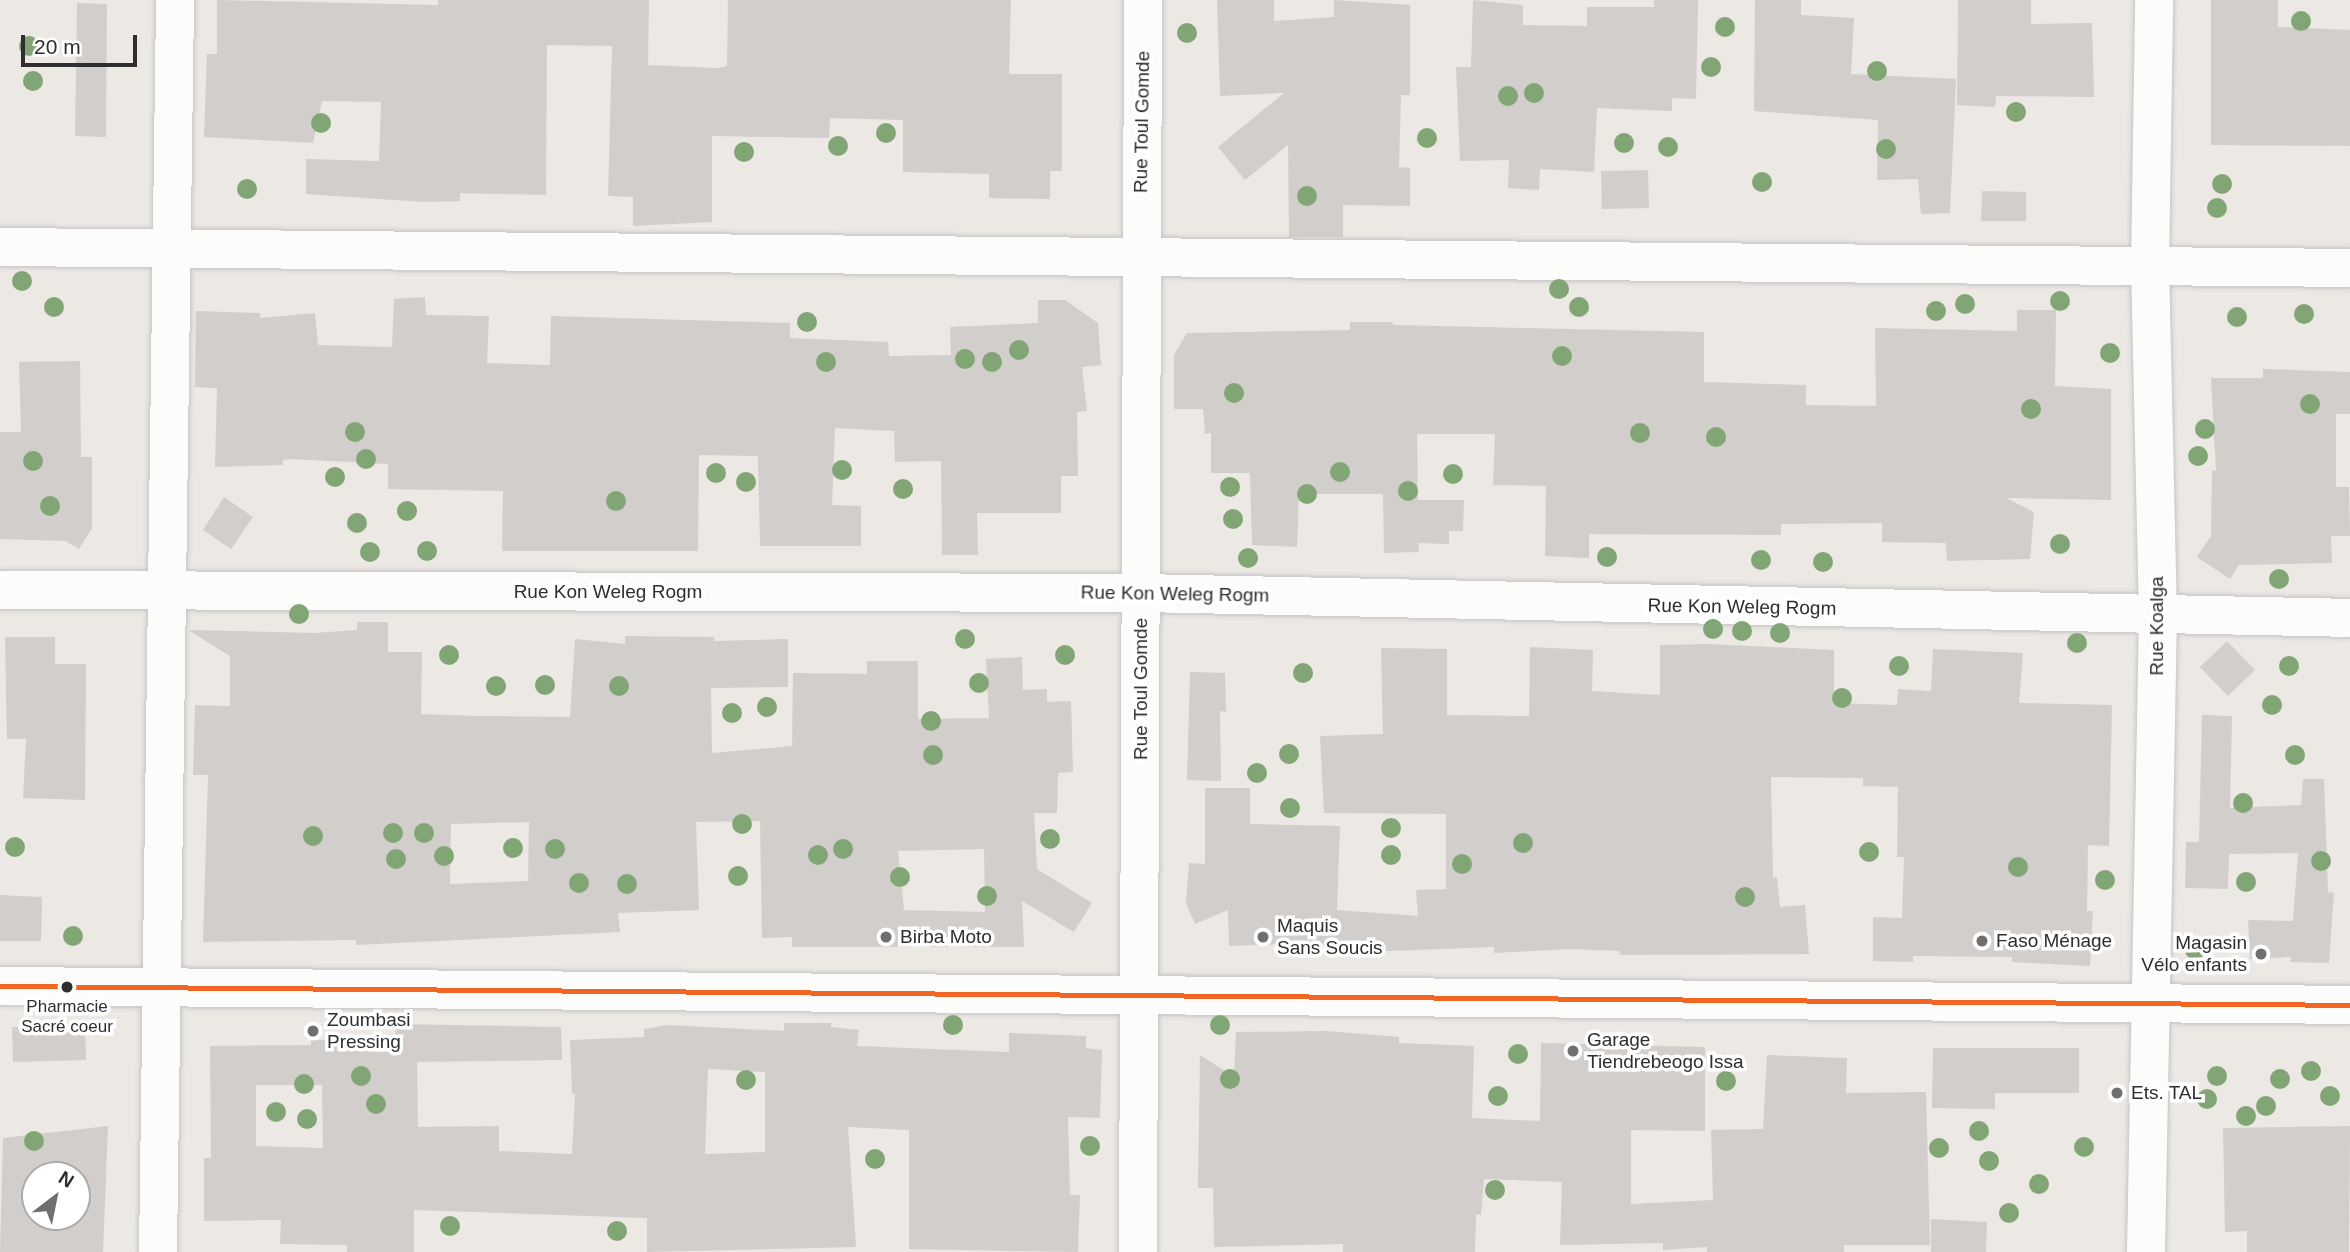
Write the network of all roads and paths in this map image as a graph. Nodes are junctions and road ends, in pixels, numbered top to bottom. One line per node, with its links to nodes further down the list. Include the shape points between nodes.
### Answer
1 (175, 0): 5 (street)
2 (1143, 0): 6 (street, Rue Toul Gomde)
3 (2154, 0): 7 (street, Rue Koalga)
4 (0, 247): 5 (street)
5 (172, 249): 6 (street); 10 (street)
6 (1141, 256): 7 (street); 11 (street, Rue Toul Gomde)
7 (2150, 265): 8 (street); 12 (street, Rue Koalga)
8 (2350, 268)
9 (0, 590): 10 (street, Rue Kon Weleg Rogm)
10 (169, 592): 11 (street, Rue Kon Weleg Rogm); 15 (street)
11 (1141, 593): 12 (street, Rue Kon Weleg Rogm); 16 (street, Rue Toul Gomde)
12 (2158, 617): 13 (street, Rue Kon Weleg Rogm); 17 (street, Rue Koalga)
13 (2350, 618)
14 (0, 986): 15 (street)
15 (164, 988): 16 (street); 19 (street)
16 (1142, 992): 17 (street); 20 (street, Rue Toul Gomde)
17 (2154, 1000): 18 (street); 21 (street, Rue Koalga)
18 (2350, 1005)
19 (158, 1252)
20 (1138, 1252)
21 (2146, 1252)

